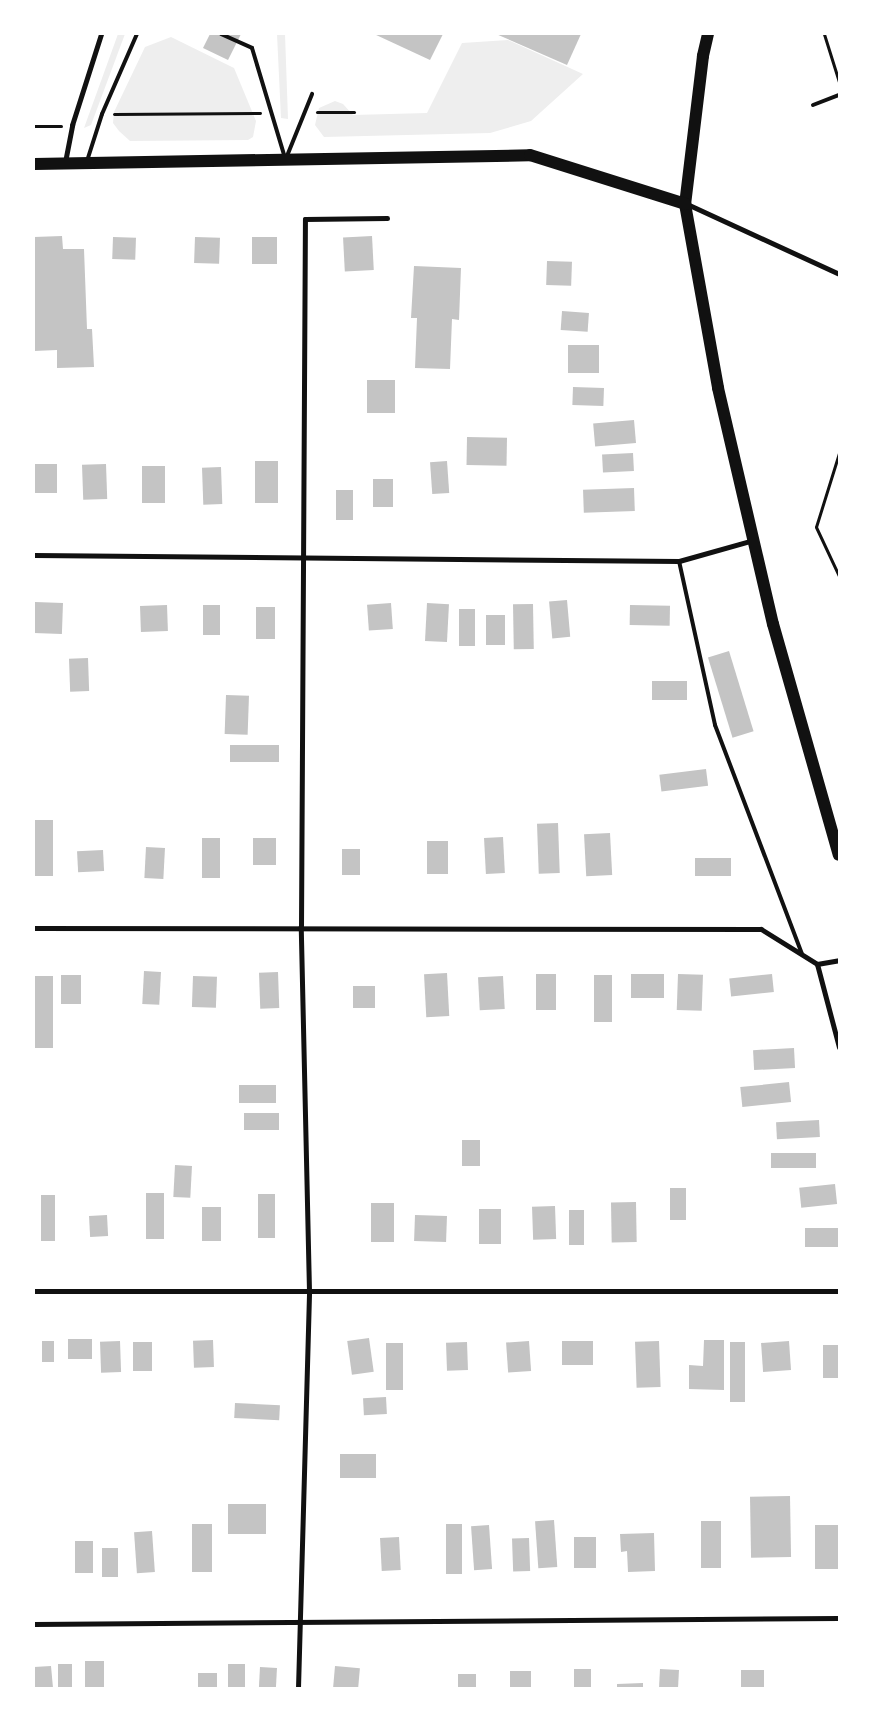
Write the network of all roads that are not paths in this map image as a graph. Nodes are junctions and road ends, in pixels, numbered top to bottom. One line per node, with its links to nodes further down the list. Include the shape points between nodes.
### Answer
1 (102, 34): 9 (street, via 72,125)
2 (137, 34): 10 (lane, via 102,114)
3 (221, 34): 8 (lane, via 252,48)
4 (708, 34): 12 (main road)
5 (312, 94): 8 (lane, via 308,112)
6 (839, 95): 7 (lane)
7 (813, 105)
8 (285, 160): 10 (main road); 12 (main road, via 530,155)
9 (65, 162): 10 (main road); 11 (main road)
10 (87, 162)
11 (34, 164)
12 (686, 204): 14 (street); 15 (main road, via 718,388)
13 (388, 218): 17 (street, via 305,219)
14 (839, 274)
15 (753, 540): 18 (street); 19 (main road, via 773,624)
16 (34, 555): 17 (street)
17 (303, 556): 18 (street); 20 (street)
18 (679, 561): 22 (lane, via 716,725)
19 (839, 855)
20 (301, 926): 21 (street); 22 (street, via 761,929); 27 (street)
21 (34, 928)
22 (802, 954): 24 (street)
23 (839, 960): 24 (street)
24 (817, 964): 25 (street)
25 (839, 1047)
26 (34, 1291): 27 (street)
27 (309, 1291): 28 (street); 30 (street)
28 (839, 1291)
29 (839, 1618): 30 (street)
30 (299, 1621): 31 (street); 32 (street)
31 (34, 1624)
32 (298, 1688)

